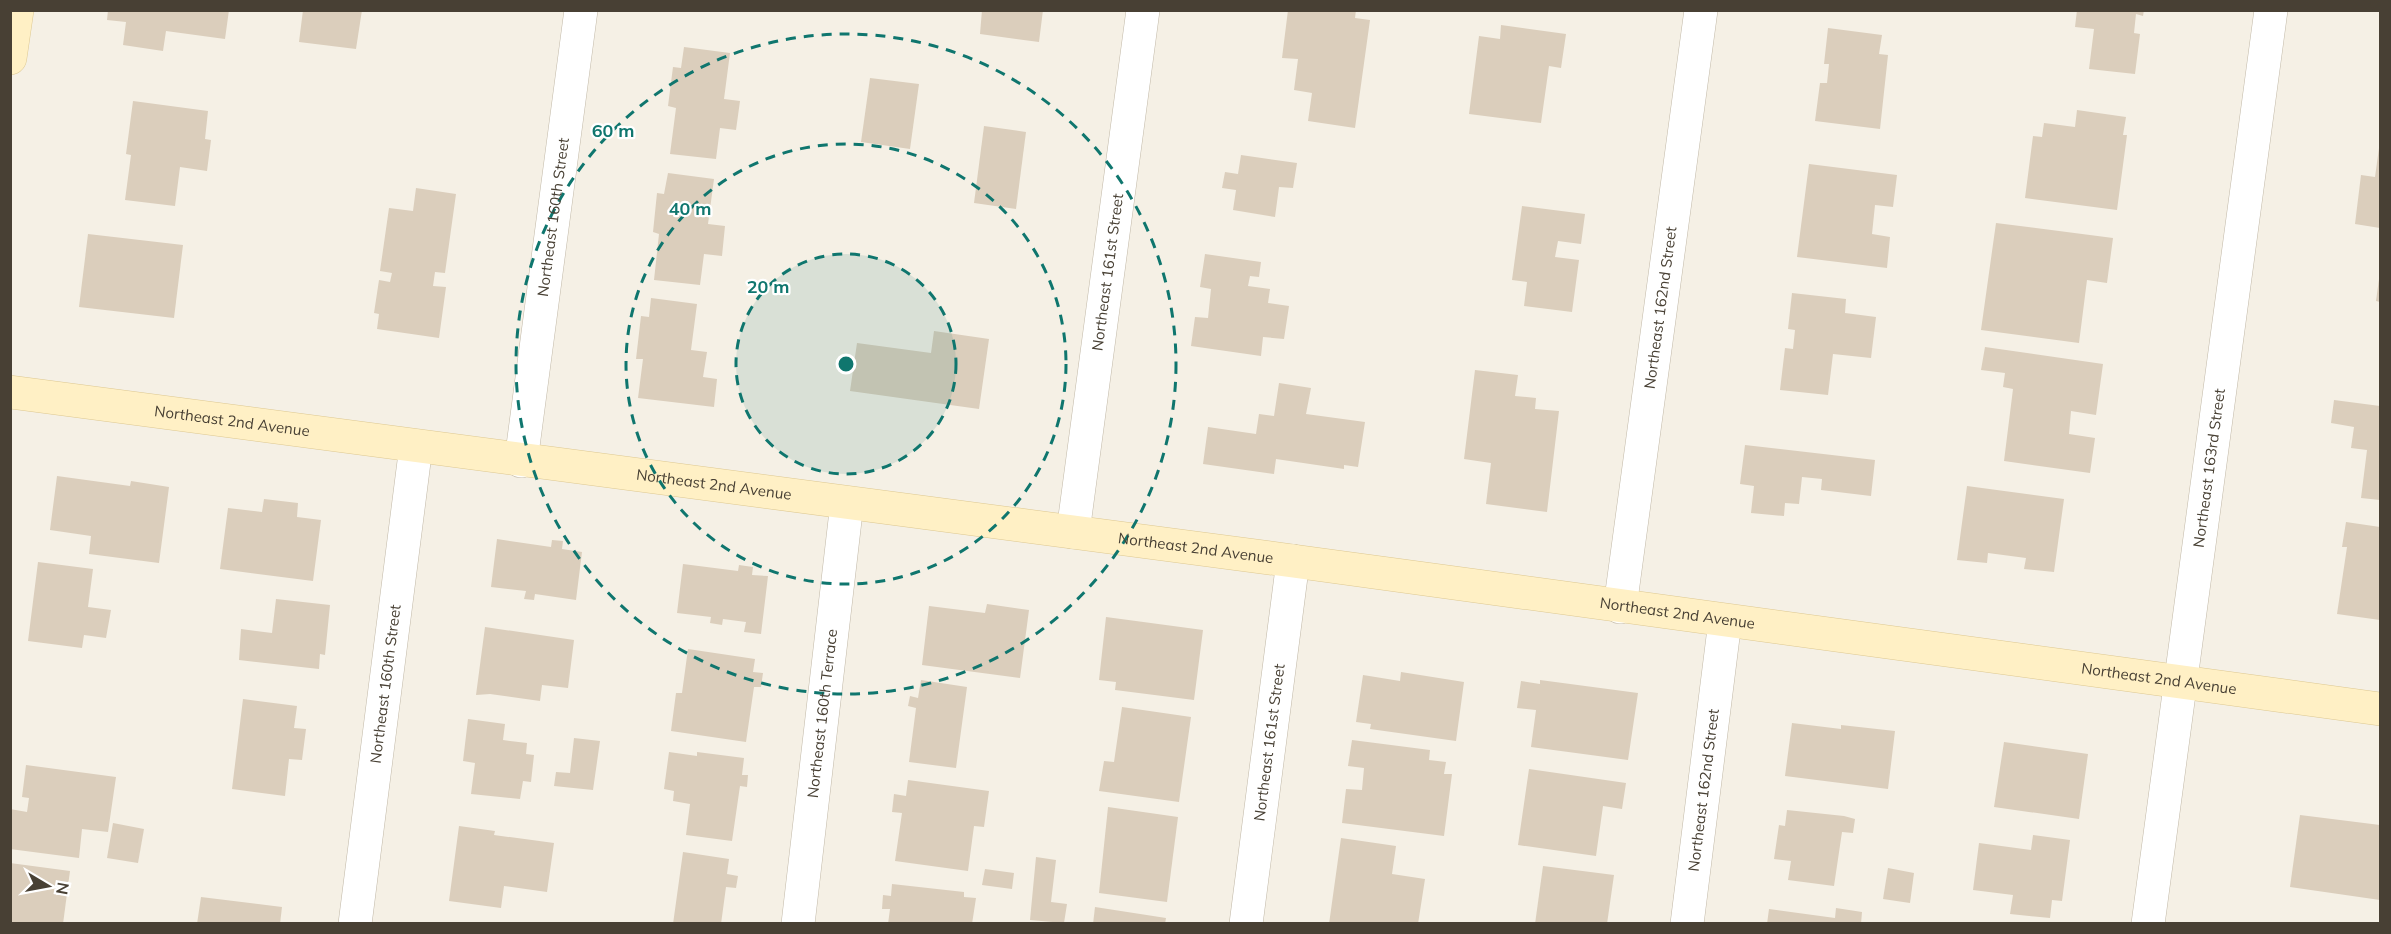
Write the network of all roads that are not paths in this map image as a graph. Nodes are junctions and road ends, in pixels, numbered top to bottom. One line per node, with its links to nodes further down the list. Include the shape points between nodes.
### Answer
1 (17, 10): 6 (street)
2 (581, 10): 9 (street, Northeast 160th Street)
3 (1143, 10): 11 (street, Northeast 161st Street)
4 (1701, 10): 13 (street, Northeast 162nd Street)
5 (2271, 10): 15 (street, Northeast 163rd Street)
6 (10, 58)
7 (10, 392): 8 (street, Northeast 2nd Avenue)
8 (416, 446): 9 (street, Northeast 2nd Avenue); 17 (street, Northeast 160th Street)
9 (521, 461): 10 (street, Northeast 2nd Avenue)
10 (847, 503): 11 (street, Northeast 2nd Avenue); 18 (street, Northeast 160th Terrace)
11 (1073, 532): 12 (street, Northeast 2nd Avenue)
12 (1293, 561): 13 (street, Northeast 2nd Avenue); 19 (street, Northeast 161st Street)
13 (1620, 607): 14 (street, Northeast 2nd Avenue)
14 (1725, 621): 15 (street, Northeast 2nd Avenue); 20 (street, Northeast 162nd Street)
15 (2181, 682): 16 (street, Northeast 2nd Avenue); 21 (street, Northeast 163rd Street)
16 (2380, 709)
17 (356, 924)
18 (798, 924)
19 (1246, 924)
20 (1687, 924)
21 (2148, 924)

